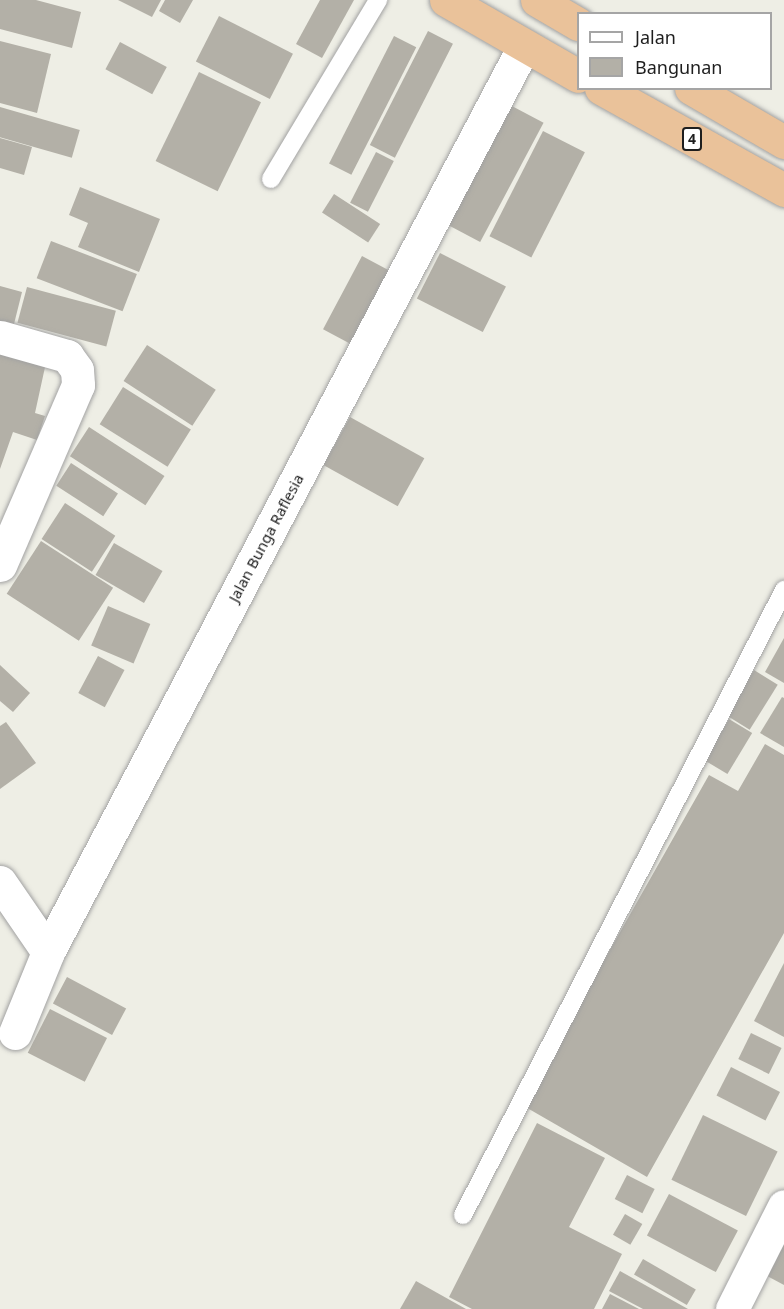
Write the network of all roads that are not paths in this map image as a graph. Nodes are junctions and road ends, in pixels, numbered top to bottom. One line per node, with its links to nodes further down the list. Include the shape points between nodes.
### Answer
1 (378, 0): 10 (lane)
2 (446, 0): 5 (highway)
3 (537, 0): 4 (highway)
4 (577, 23)
5 (524, 46): 6 (highway); 16 (street, Jalan Bunga Raflesia)
6 (577, 75)
7 (605, 90): 11 (highway, 4)
8 (694, 90): 9 (highway)
9 (784, 142)
10 (271, 179)
11 (784, 190)
12 (0, 337): 13 (street, via 67,356 77,370 78,385)
13 (0, 565)
14 (784, 590): 19 (lane)
15 (0, 882): 16 (street)
16 (48, 952): 17 (street, Jalan Bunga Raflesia)
17 (15, 1034)
18 (784, 1206): 20 (street)
19 (463, 1215)
20 (732, 1309)

